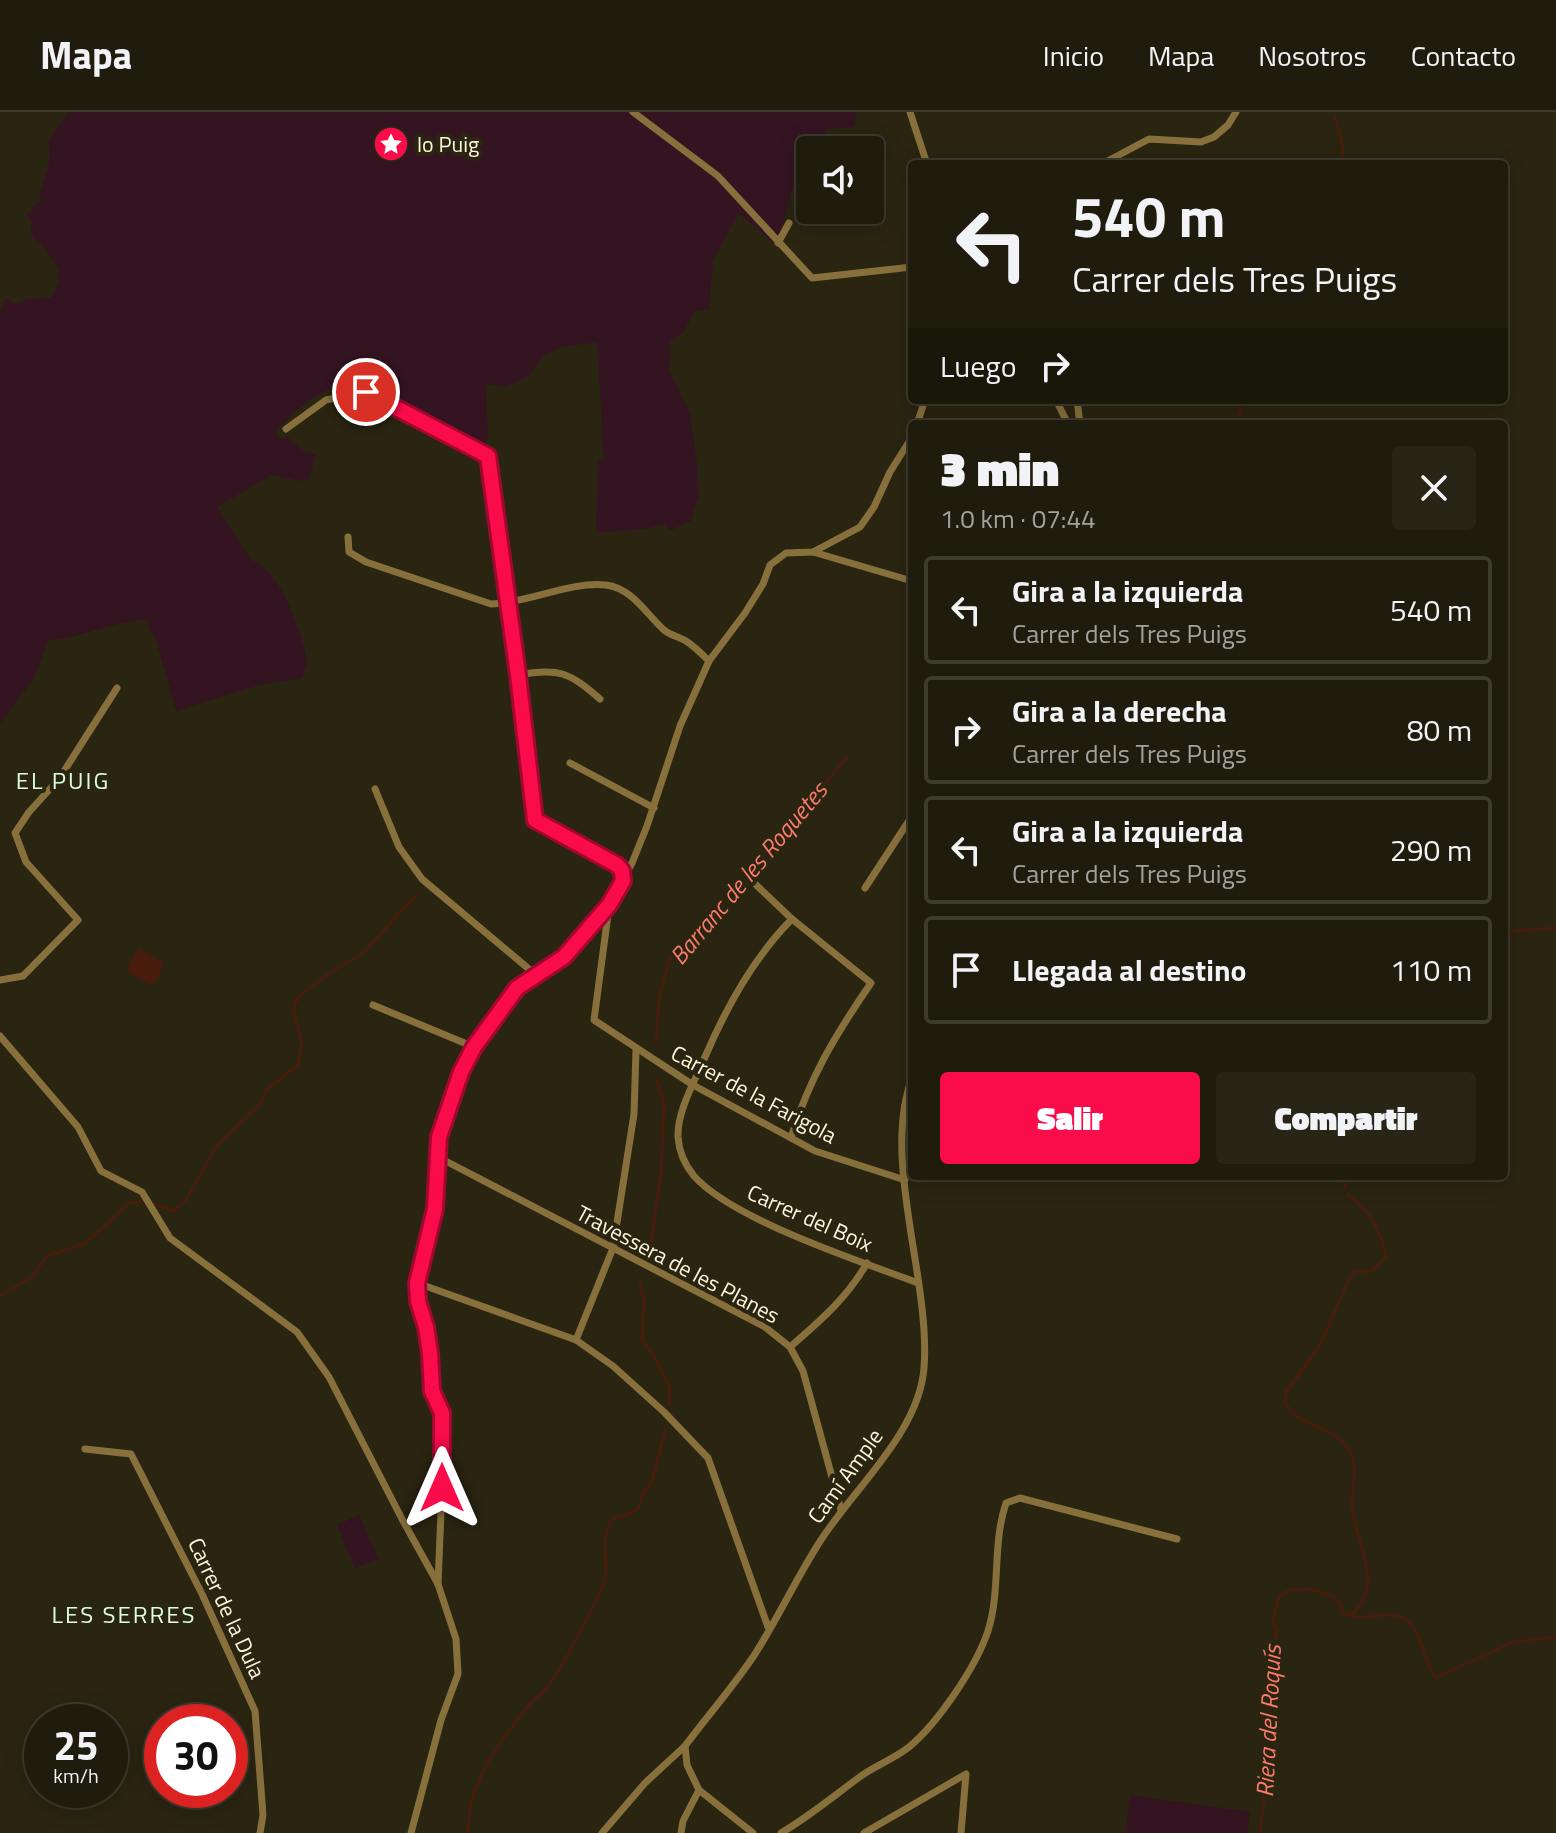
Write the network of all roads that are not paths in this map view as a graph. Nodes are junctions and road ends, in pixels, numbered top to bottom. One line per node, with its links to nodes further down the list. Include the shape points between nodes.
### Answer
1 (633, 112): 7 (street, via 718,176)
2 (910, 112): 4 (street)
3 (1236, 112): 5 (street, via 1214,137 1201,142 1149,139)
4 (926, 160)
5 (1110, 160)
6 (789, 223): 7 (street)
7 (778, 243): 8 (street, via 812,278)
8 (908, 267)
9 (286, 429): 14 (street, via 326,400 366,392 488,456)
10 (908, 443): 12 (street, via 860,527)
11 (348, 537): 14 (street, via 349,552 366,562 491,604)
12 (813, 552): 13 (street); 15 (street, via 786,553 770,565 745,613)
13 (908, 580)
14 (508, 603): 15 (street, via 608,585); 16 (street)
15 (709, 661): 21 (street, via 680,726)
16 (518, 675): 18 (street, via 555,672 575,678); 24 (street, via 535,820 617,865)
17 (117, 688): 29 (street, via 59,779 15,833 26,862 78,920 23,976)
18 (600, 699)
19 (570, 763): 21 (street)
20 (375, 789): 28 (street, via 399,847 422,879)
21 (654, 808): 24 (street)
22 (908, 822): 25 (street)
23 (751, 880): 27 (street)
24 (623, 881): 26 (street)
25 (865, 888)
26 (609, 905): 28 (street, via 564,957); 33 (street, Carrer de la Farigola, via 594,1020)
27 (792, 919): 34 (street, Carrer del Boix, via 746,979); 36 (street, via 871,983 822,1059)
28 (536, 975): 32 (street, via 517,988)
29 (0, 980)
30 (373, 1005): 32 (street)
31 (0, 1036): 48 (street, via 78,1127 101,1171 142,1192 170,1238 297,1332 329,1377)
32 (474, 1047): 37 (street, via 447,1111)
33 (636, 1050): 34 (street, Carrer de la Farigola); 39 (street, via 634,1114)
34 (693, 1085): 36 (street, Carrer de la Farigola); 40 (street, Carrer del Boix, via 678,1136 693,1175 759,1219)
35 (908, 1090): 38 (street, Camí Ample, via 903,1106)
36 (791, 1138): 38 (street, Carrer de la Farigola)
37 (438, 1157): 39 (street, Travessera de les Planes); 41 (street, via 435,1209)
38 (905, 1180): 42 (street, Camí Ample)
39 (613, 1248): 43 (street); 44 (street, Travessera de les Planes, via 765,1327)
40 (867, 1263): 42 (street, Carrer del Boix); 44 (street, via 832,1311)
41 (417, 1283): 43 (street); 48 (street, via 432,1391 442,1413)
42 (918, 1283): 46 (street, Camí Ample, via 924,1367 920,1393 909,1419)
43 (576, 1340): 49 (street, via 622,1374 708,1458)
44 (790, 1347): 46 (street, Travessera de les Planes, via 803,1371)
45 (85, 1449): 52 (street, Carrer de la Dula, via 131,1454 232,1658 255,1711)
46 (841, 1510): 50 (street, Camí Ample, via 753,1657)
47 (1177, 1539): 57 (street, via 1020,1498 1006,1503 988,1632 950,1703 909,1747)
48 (438, 1584): 53 (street, via 456,1639 458,1674)
49 (768, 1627)
50 (685, 1746): 51 (street); 54 (street, Camí Ample)
51 (699, 1790): 55 (street); 56 (street)
52 (260, 1833)
53 (411, 1833)
54 (602, 1833)
55 (681, 1833)
56 (753, 1833)
57 (781, 1833)
58 (864, 1833): 59 (street, via 966,1774)
59 (961, 1833)

